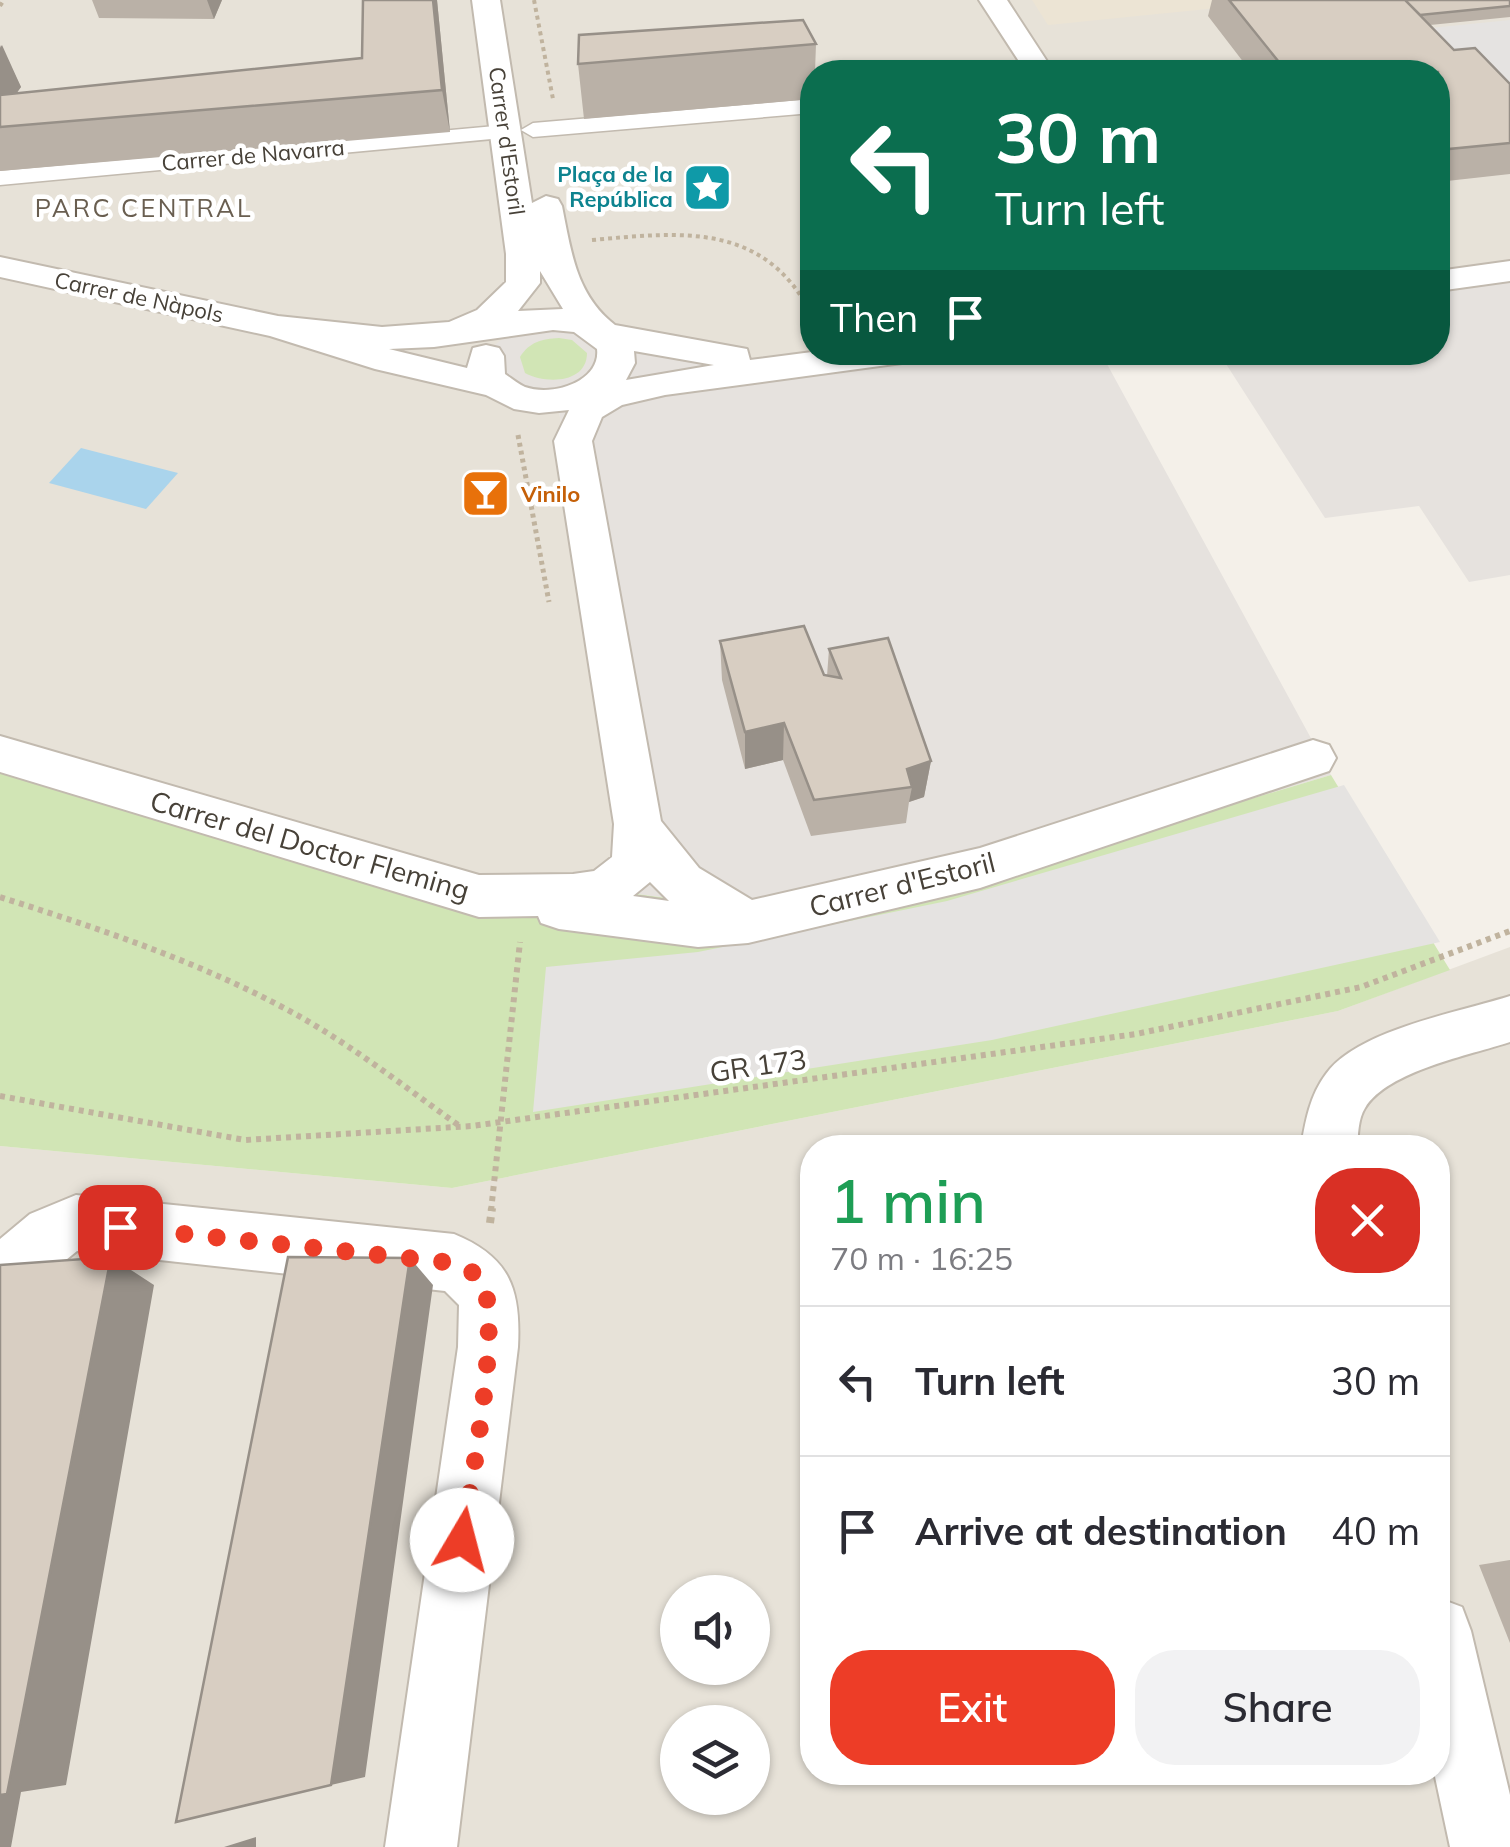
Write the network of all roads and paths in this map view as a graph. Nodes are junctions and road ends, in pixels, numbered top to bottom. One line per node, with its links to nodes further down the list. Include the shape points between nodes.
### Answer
1 (486, 0): 7 (street, Carrer d'Estoril)
2 (510, 0): 7 (street, Carrer d'Estoril)
3 (534, 0): 7 (path)
4 (994, 0): 5 (street)
5 (1032, 60)
6 (800, 107): 7 (street, Carrer de Navarra)
7 (532, 130): 8 (street, Carrer de Navarra); 9 (street, Carrer d'Estoril); 15 (street, Carrer d'Estoril, via 523,283)
8 (0, 178)
9 (553, 244): 13 (path, via 656,234 732,243 768,258); 16 (street, Carrer d'Estoril, via 558,275)
10 (0, 268): 14 (street, Carrer de Nàpols)
11 (1510, 272): 12 (street)
12 (1450, 280)
13 (800, 288)
14 (278, 327): 15 (street, Carrer de Nàpols, via 398,340); 19 (street, Carrer de Nàpols)
15 (494, 328): 16 (street, via 558,319); 19 (street, via 484,364)
16 (600, 330): 17 (street, via 750,360); 20 (street, via 616,346 618,360)
17 (800, 363)
18 (811, 365): 20 (street)
19 (496, 386): 20 (street, via 514,396 556,401)
20 (599, 393): 25 (street, Carrer del Doctor Fleming, via 573,441)
21 (516, 424): 22 (path)
22 (549, 602)
23 (0, 754): 27 (street, Carrer del Doctor Fleming)
24 (1313, 758): 28 (street, Carrer d'Estoril, via 980,868)
25 (638, 824): 27 (street, Carrer del Doctor Fleming, via 632,869 606,890); 28 (street, Carrer del Doctor Fleming, via 686,890)
26 (0, 897): 33 (path, via 90,925 274,1005 322,1030)
27 (501, 899): 28 (street, Carrer d'Estoril, via 698,926); 32 (path)
28 (748, 922)
29 (1510, 931): 32 (path, GR 173, via 1361,987 1136,1034)
30 (1510, 1019): 34 (street, via 1385,1062 1351,1084 1333,1115)
31 (0, 1096): 33 (path, GR 173, via 245,1140)
32 (501, 1122): 33 (path, GR 173); 35 (path)
33 (462, 1127)
34 (1331, 1135)
35 (480, 1278): 36 (street, via 454,1263 76,1224 48,1232 20,1258); 39 (street, via 490,1306 488,1347)
36 (0, 1299)
37 (1450, 1682): 38 (street)
38 (1488, 1844)
39 (421, 1847)

